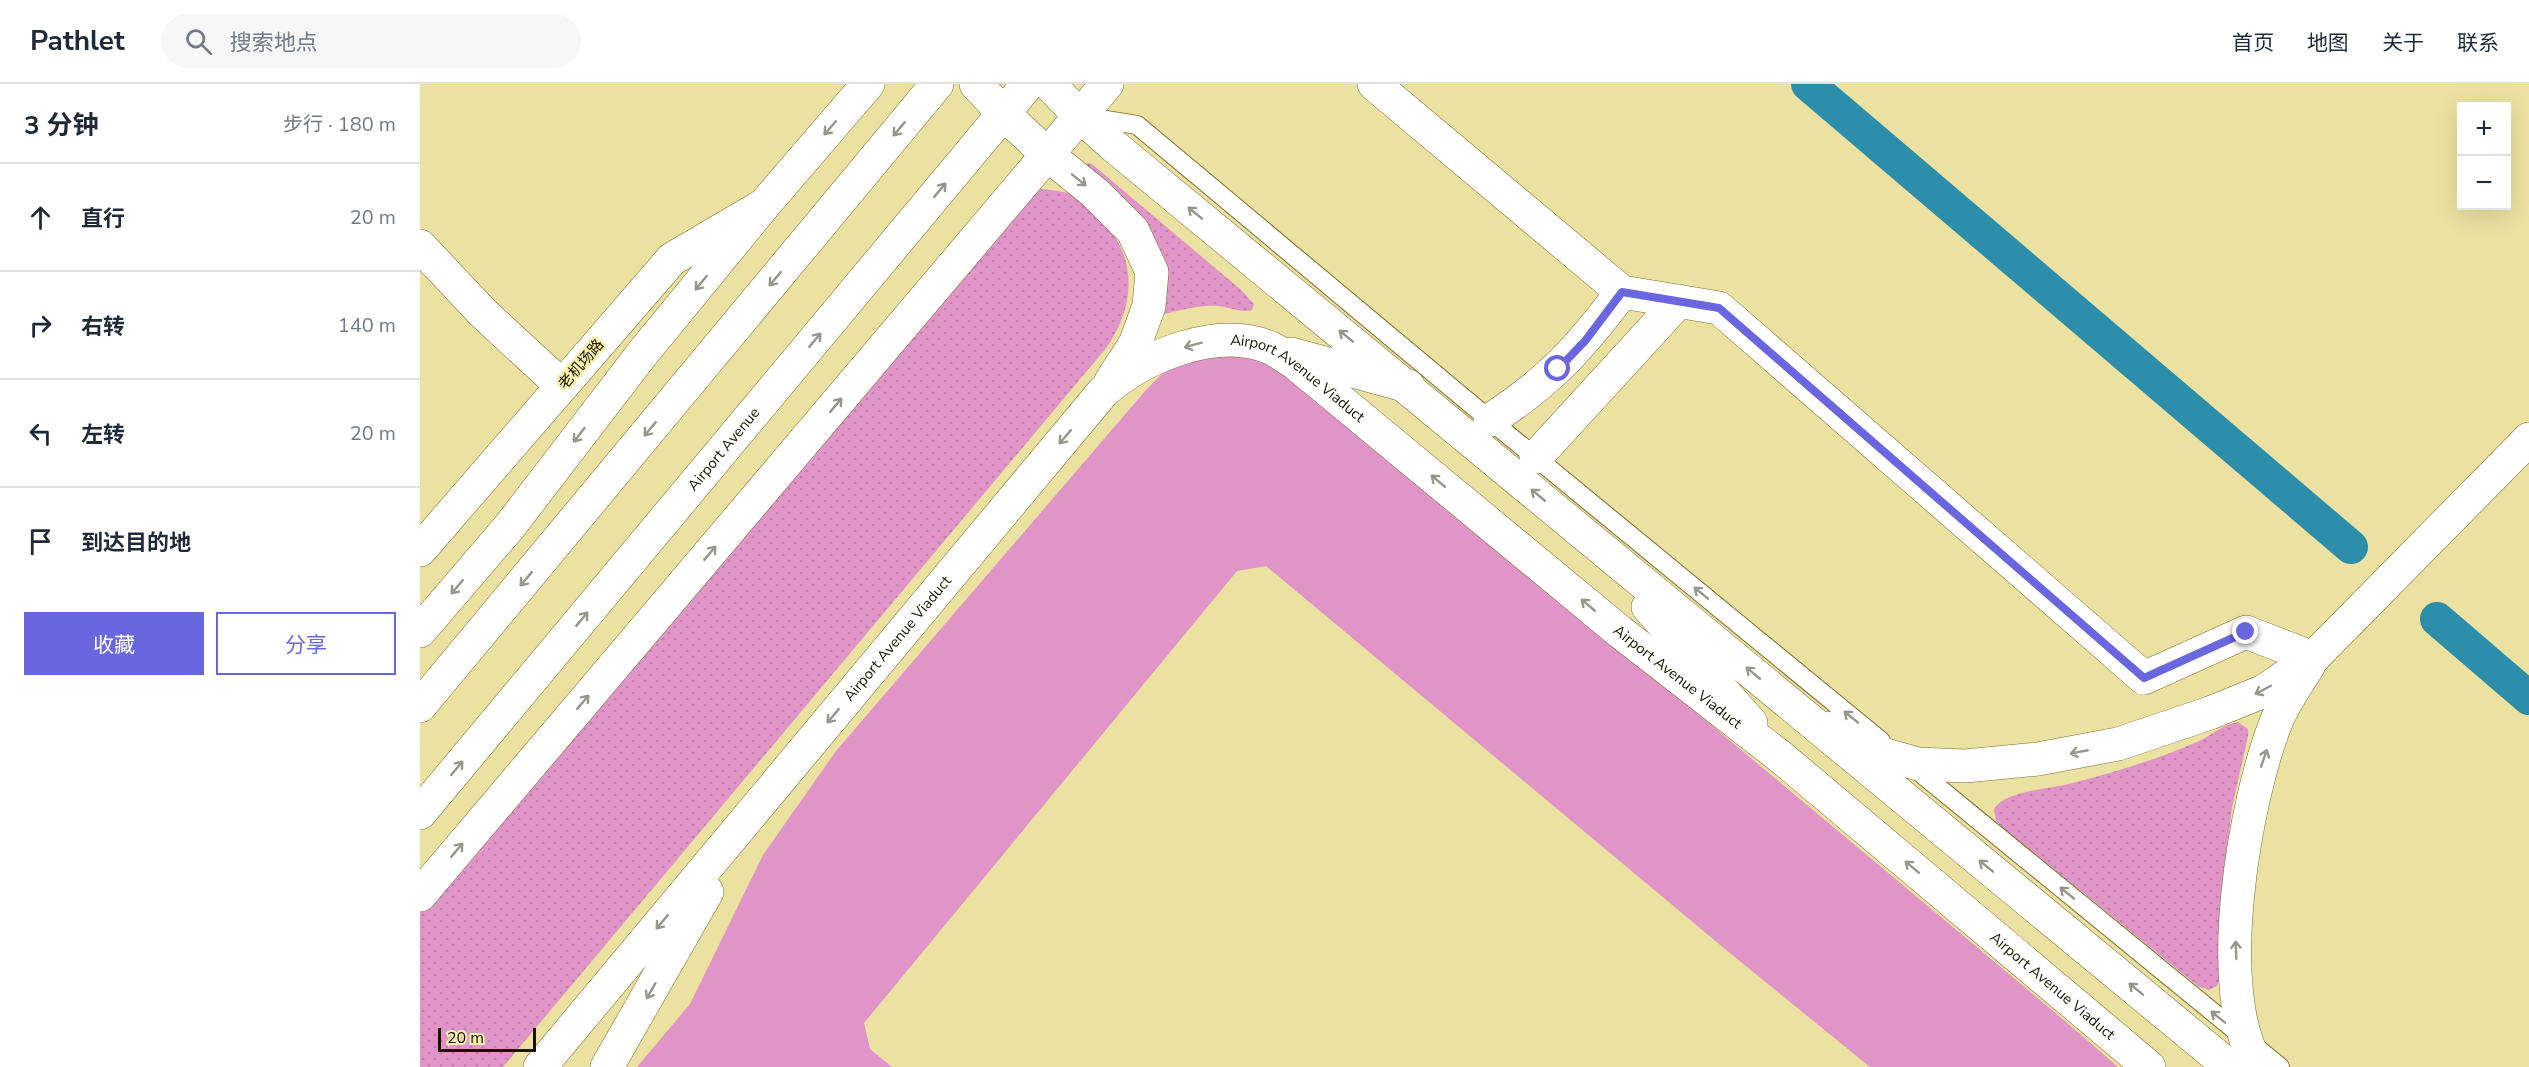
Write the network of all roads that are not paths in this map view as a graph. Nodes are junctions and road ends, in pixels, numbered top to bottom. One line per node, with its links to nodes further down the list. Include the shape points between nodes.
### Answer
1 (868, 84): 12 (main road, one-way to 12)
2 (937, 84): 27 (main road, one-way to 27)
3 (976, 84): 9 (main road)
4 (987, 84): 9 (lane)
5 (1028, 84): 9 (main road, Airport Avenue)
6 (1050, 84): 10 (main road)
7 (1107, 84): 10 (main road)
8 (1374, 84): 14 (main road)
9 (1004, 114): 11 (main road); 32 (main road, Airport Avenue, one-way to 9)
10 (1080, 116): 11 (main road); 18 (main road, one-way to 10); 20 (lane, via 1137,125)
11 (1048, 155): 19 (main road, one-way to 19, via 1133,231 1152,272 1149,306 1135,344); 33 (main road, one-way to 11)
12 (764, 205): 17 (main road, 老机场路, via 672,259); 25 (main road, one-way to 25, via 642,354 510,526)
13 (420, 246): 17 (main road, via 483,313)
14 (1622, 292): 15 (main road); 20 (main road, via 1558,369)
15 (1679, 301): 22 (main road); 26 (main road, via 1719,308 2144,678 2246,632)
16 (1271, 348): 18 (main road); 19 (main road, Airport Avenue Viaduct, one-way to 19, via 1238,341 1208,341 1157,359); 29 (main road, Airport Avenue Viaduct, one-way to 16, via 1618,631 1295,363)
17 (562, 386): 24 (main road, 老机场路)
18 (1408, 386): 23 (main road, one-way to 18)
19 (1102, 392): 31 (main road, Airport Avenue Viaduct, one-way to 31)
20 (1490, 420): 22 (lane)
21 (2529, 439): 26 (main road)
22 (1536, 457): 30 (lane, one-way to 22)
23 (1574, 525): 28 (main road, one-way to 23); 29 (main road)
24 (420, 550)
25 (420, 631)
26 (2313, 658): 30 (main road, one-way to 30, via 2264,691 2118,744 2038,759 1965,766); 34 (main road, one-way to 26, via 2237,1002 2235,935 2242,849 2256,780 2277,718)
27 (420, 706)
28 (1797, 711): 30 (main road, via 1876,752); 34 (main road, one-way to 28, via 2190,1033)
29 (1782, 758): 37 (main road, Airport Avenue Viaduct, one-way to 29)
30 (1905, 760): 34 (lane, one-way to 30)
31 (753, 812): 35 (main road, Airport Avenue Viaduct, one-way to 35); 36 (main road, one-way to 36)
32 (420, 813)
33 (420, 896)
34 (2256, 1061)
35 (540, 1067)
36 (607, 1067)
37 (2149, 1067)

